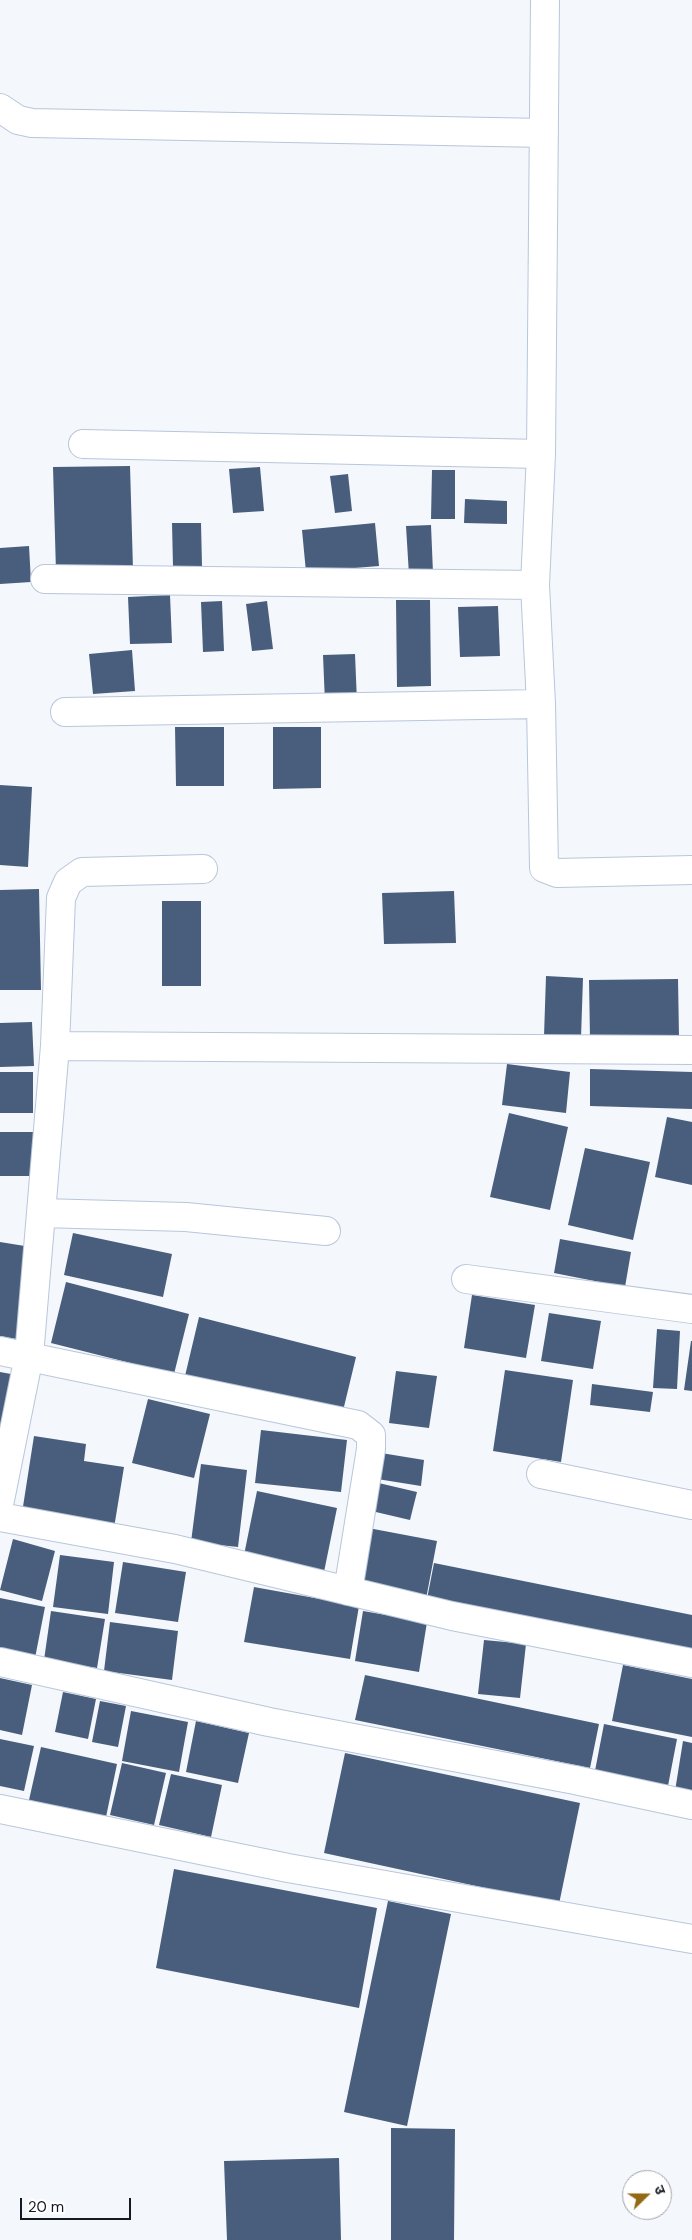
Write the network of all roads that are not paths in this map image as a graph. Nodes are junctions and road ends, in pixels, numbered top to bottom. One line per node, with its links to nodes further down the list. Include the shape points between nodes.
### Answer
1 (545, 0): 3 (street)
2 (0, 108): 3 (street, via 18,120 32,123)
3 (544, 133): 5 (street)
4 (84, 444): 5 (street)
5 (540, 454): 7 (street)
6 (45, 579): 7 (street)
7 (535, 584): 8 (street)
8 (540, 704): 9 (street); 11 (street, via 544,868 557,873)
9 (65, 712)
10 (203, 869): 12 (street, via 82,872 68,882 61,898)
11 (692, 870)
12 (55, 1046): 13 (street); 14 (street)
13 (692, 1050)
14 (41, 1214): 15 (street, via 186,1217); 19 (street)
15 (326, 1231)
16 (466, 1278): 17 (street)
17 (692, 1309)
18 (0, 1351): 19 (street)
19 (29, 1356): 21 (street); 24 (street, via 358,1425 371,1434)
20 (541, 1474): 22 (street)
21 (0, 1500)
22 (692, 1505)
23 (0, 1517): 24 (street, via 175,1549)
24 (348, 1591): 26 (street, via 452,1616)
25 (0, 1662): 27 (street, via 269,1722)
26 (692, 1663)
27 (692, 1805)
28 (0, 1809): 29 (street, via 288,1868)
29 (692, 1939)

